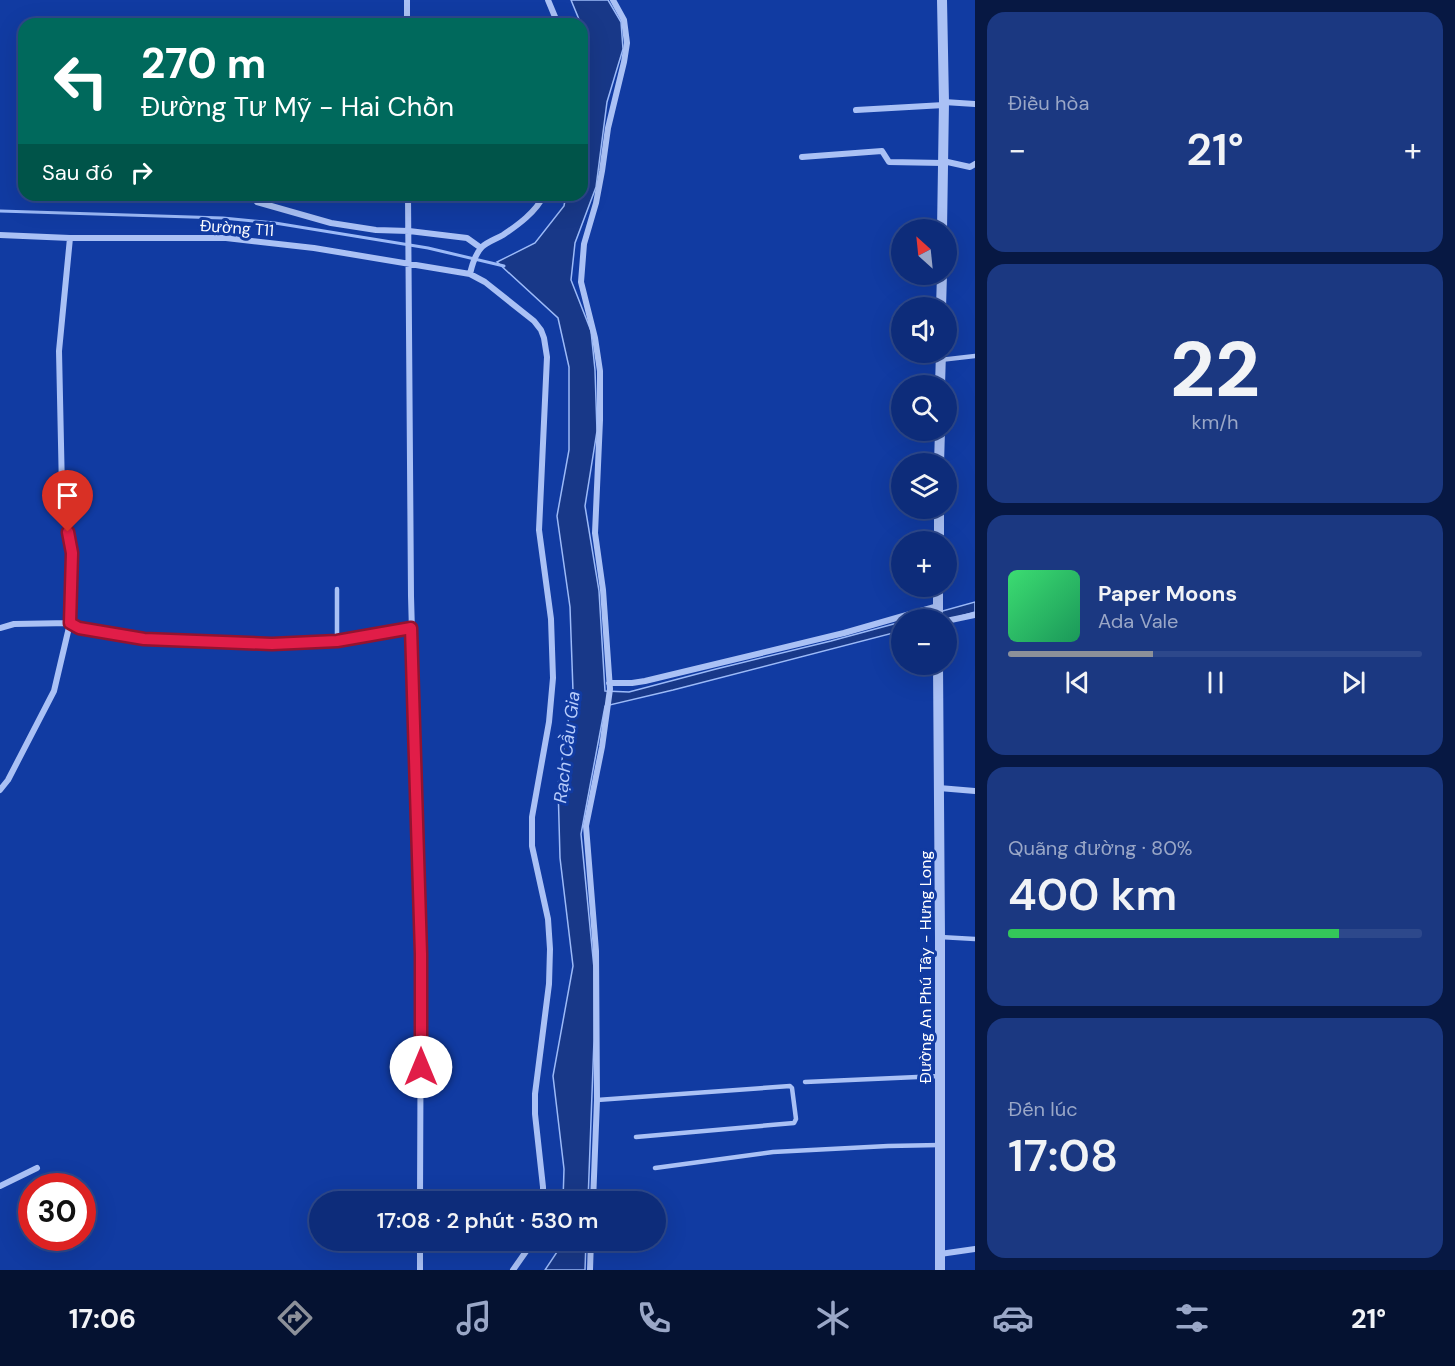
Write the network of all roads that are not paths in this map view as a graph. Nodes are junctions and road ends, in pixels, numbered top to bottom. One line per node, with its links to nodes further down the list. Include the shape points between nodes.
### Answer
1 (407, 0): 5 (street)
2 (548, 0): 6 (street)
3 (613, 0): 35 (street, via 624,20 627,43 596,203 584,244 581,282 600,371 595,533)
4 (942, 0): 7 (street)
5 (407, 18)
6 (556, 18)
7 (944, 103): 8 (street); 9 (street); 11 (street)
8 (975, 104)
9 (856, 110)
10 (802, 157): 11 (street, via 882,151 889,162)
11 (943, 162): 12 (street); 17 (street)
12 (972, 166): 13 (street)
13 (975, 175)
14 (408, 201): 18 (street)
15 (541, 201): 21 (street, via 505,234)
16 (257, 202): 18 (street, via 331,223)
17 (942, 219)
18 (409, 231): 21 (street, via 467,238); 22 (street)
19 (0, 235): 20 (street, Đường T11)
20 (70, 238): 22 (street, Đường T11, via 226,238); 30 (street, via 59,351 62,490 72,553)
21 (481, 248): 23 (street)
22 (408, 263): 23 (street, Đường T11); 32 (street)
23 (470, 274): 50 (street, via 534,321 544,338 547,357 539,530 551,619 553,678 532,817 532,846 548,918 550,949 535,1094)
24 (957, 356): 25 (lane)
25 (975, 357)
26 (337, 589): 33 (lane)
27 (975, 615): 28 (street)
28 (957, 619)
29 (891, 622): 35 (street)
30 (70, 623): 31 (street); 33 (street, via 144,639 272,644); 37 (street, via 54,691)
31 (0, 628)
32 (411, 628): 33 (street); 49 (street, via 421,954)
33 (337, 641)
34 (938, 675): 36 (street, Đường An Phú Tây - Hưng Long)
35 (610, 686): 43 (street, via 586,826 596,951)
36 (939, 788): 38 (street); 39 (street, Đường An Phú Tây - Hưng Long)
37 (0, 790)
38 (975, 791)
39 (940, 937): 40 (lane); 41 (street, Đường An Phú Tây - Hưng Long)
40 (975, 939)
41 (940, 1076): 42 (lane); 45 (street, Đường An Phú Tây - Hưng Long)
42 (805, 1082)
43 (597, 1100): 44 (lane, via 792,1088 794,1123); 51 (street)
44 (636, 1137)
45 (940, 1145): 47 (lane, via 773,1152); 56 (street, Đường An Phú Tây - Hưng Long)
46 (37, 1168): 48 (street)
47 (655, 1168)
48 (0, 1186)
49 (420, 1191)
50 (543, 1191)
51 (593, 1191)
52 (975, 1249): 56 (street)
53 (420, 1251): 57 (street)
54 (526, 1251): 58 (street)
55 (591, 1251): 59 (street)
56 (940, 1254): 60 (street, Đường An Phú Tây - Hưng Long)
57 (420, 1270)
58 (513, 1270)
59 (590, 1270)
60 (940, 1270)

